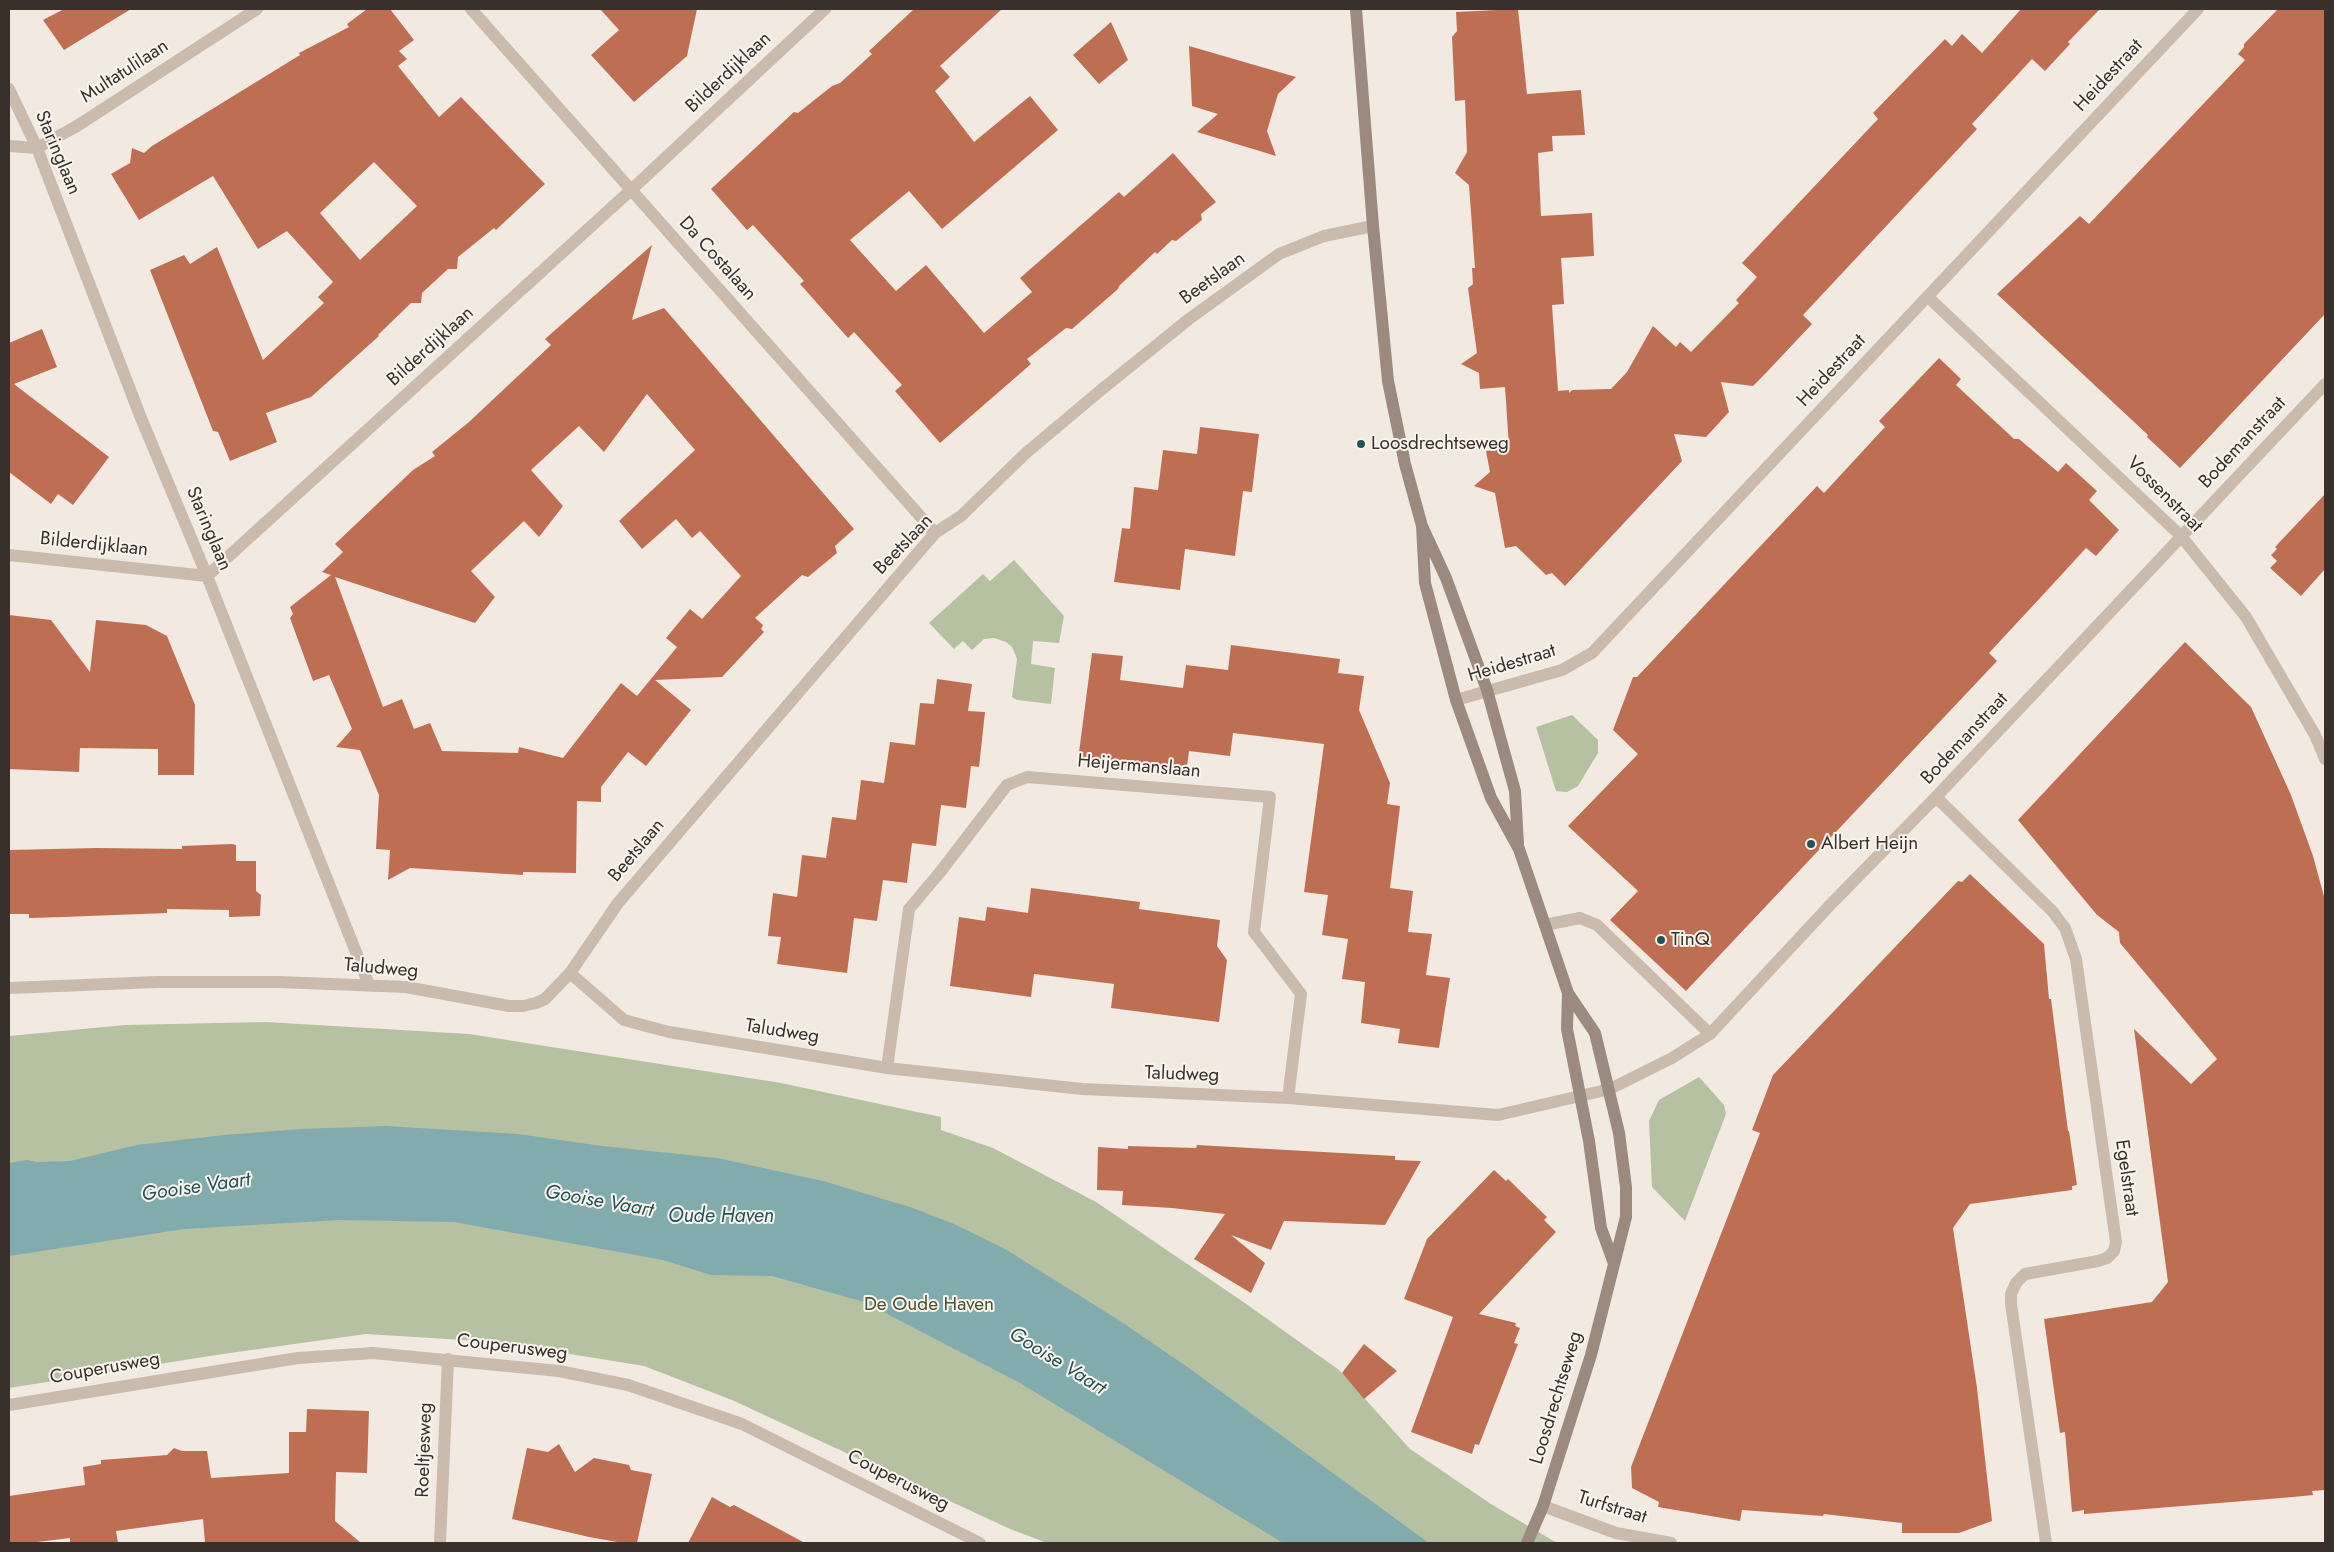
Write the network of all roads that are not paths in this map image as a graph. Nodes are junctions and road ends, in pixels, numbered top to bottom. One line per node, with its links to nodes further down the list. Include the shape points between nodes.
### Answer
1 (257, 9): 8 (street, Multatulilaan)
2 (471, 9): 9 (street, Da Costalaan)
3 (825, 9): 9 (street, Bilderdijklaan)
4 (1356, 9): 10 (street, Loosdrechtseweg)
5 (2198, 9): 11 (street, Heidestraat)
6 (9, 89): 8 (street, Staringlaan)
7 (9, 146): 8 (street)
8 (37, 148): 17 (street, Staringlaan, via 141,418)
9 (631, 190): 14 (street, Da Costalaan); 17 (street, Bilderdijklaan)
10 (1373, 226): 13 (street, Loosdrechtseweg, via 1388,381); 14 (street, Beetslaan, via 1324,236 1280,254 1101,390 1026,453 961,516)
11 (1928, 297): 15 (street, Vossenstraat); 18 (street, Heidestraat, via 1592,653 1562,670)
12 (2325, 384): 15 (street, Bodemanstraat)
13 (1422, 526): 18 (street, Loosdrechtseweg, via 1446,578); 19 (street, Loosdrechtseweg, via 1425,583)
14 (936, 533): 24 (street, Beetslaan, via 624,896)
15 (2181, 536): 20 (street, Vossenstraat, via 2246,617 2315,735); 21 (street, Bodemanstraat)
16 (9, 555): 17 (street, Bilderdijklaan)
17 (207, 576): 25 (street, Staringlaan)
18 (1487, 690): 19 (street, Heidestraat); 22 (street, Loosdrechtseweg, via 1515,791)
19 (1456, 700): 22 (street, Loosdrechtseweg, via 1490,798)
20 (2325, 759)
21 (1936, 797): 28 (street, Bodemanstraat); 41 (street, Egelstraat, via 2054,912 2065,928 2076,959 2116,1242 2114,1251 2098,1262 2025,1274 2011,1294)
22 (1519, 849): 23 (street, Loosdrechtseweg)
23 (1545, 925): 27 (street, Loosdrechtseweg); 28 (street, via 1580,918 1598,925)
24 (570, 972): 25 (street, Taludweg, via 545,999 523,1006 406,987); 29 (street, Taludweg, via 624,1020 669,1032)
25 (369, 985): 26 (street, Taludweg, via 157,982)
26 (9, 988)
27 (1568, 993): 30 (street, Loosdrechtseweg, via 1595,1033); 31 (street, Loosdrechtseweg, via 1567,1029)
28 (1710, 1034): 30 (street, Bodemanstraat, via 1672,1058)
29 (887, 1068): 32 (street, Taludweg, via 1082,1089); 32 (street, Heijermanslaan, via 909,909 1007,785 1027,777 1270,797 1254,932 1302,994)
30 (1610, 1089): 31 (street, Bodemanstraat); 33 (street, Loosdrechtseweg, via 1626,1187 1626,1217)
31 (1579, 1096): 32 (street, Taludweg, via 1498,1116); 33 (street, Loosdrechtseweg, via 1602,1228)
32 (1288, 1098)
33 (1614, 1260): 36 (street, Loosdrechtseweg, via 1591,1355)
34 (448, 1359): 35 (street, Couperusweg, via 372,1353 298,1358); 37 (street, Roeltjesweg); 38 (street, Couperusweg, via 558,1371 628,1385 742,1424)
35 (9, 1405)
36 (1543, 1506): 39 (street, Loosdrechtseweg); 40 (street, Turfstraat, via 1616,1533)
37 (440, 1543)
38 (980, 1543)
39 (1527, 1543)
40 (1670, 1543)
41 (2046, 1543)

